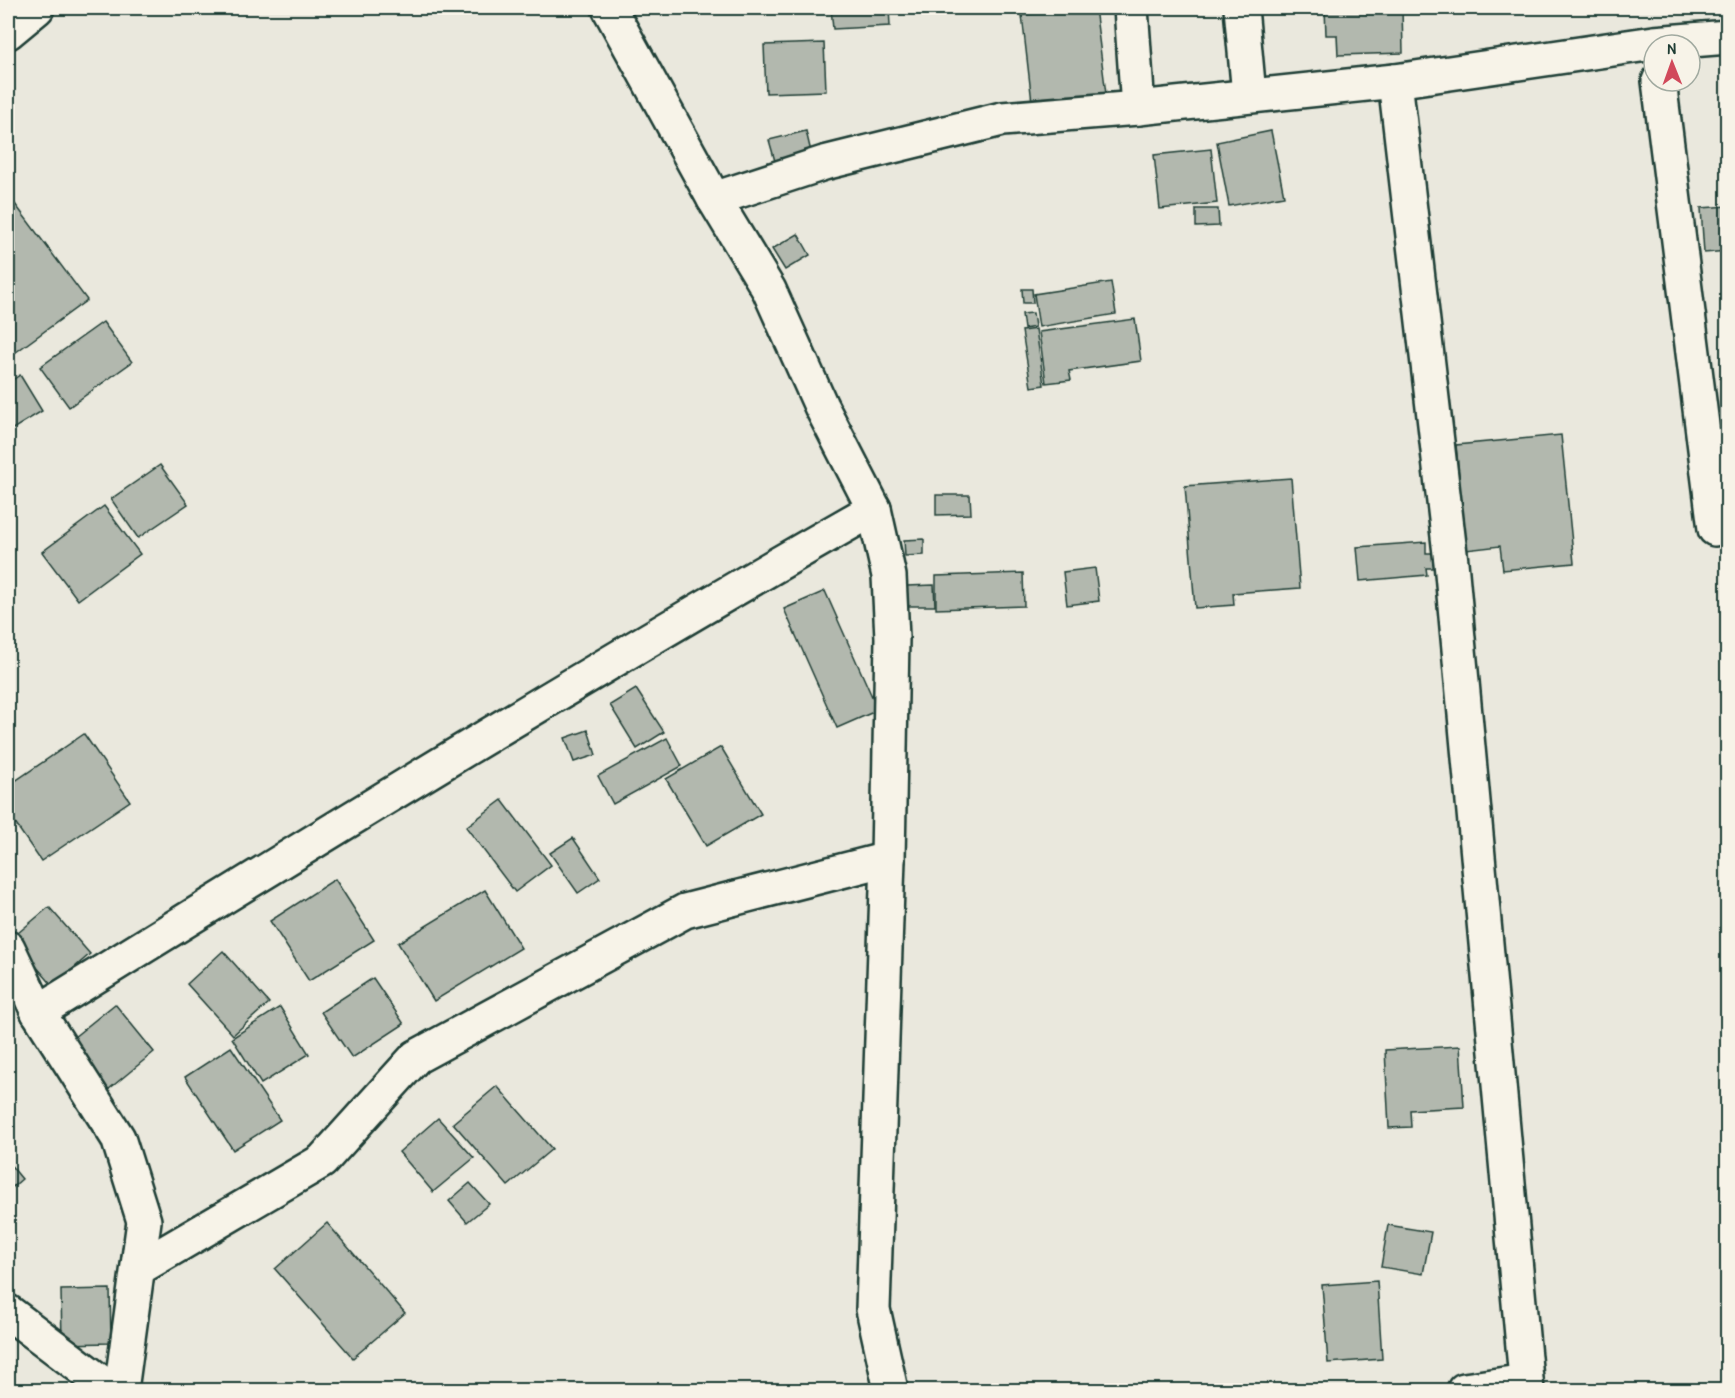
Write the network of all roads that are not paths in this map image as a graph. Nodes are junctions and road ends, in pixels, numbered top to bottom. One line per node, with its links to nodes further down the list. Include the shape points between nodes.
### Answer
1 (37, 8): 5 (street)
2 (1131, 8): 12 (street)
3 (1241, 8): 11 (street)
4 (614, 9): 13 (street)
5 (8, 32)
6 (1728, 38): 7 (street)
7 (1702, 40)
8 (1642, 46): 9 (street)
9 (1395, 81): 11 (street); 21 (street, via 1451,562)
10 (1660, 93): 15 (street)
11 (1249, 95): 12 (street)
12 (1138, 108): 13 (street, via 1002,119 824,163)
13 (714, 199): 14 (street, via 769,290 821,406)
14 (874, 509): 16 (street, via 889,576 892,638); 18 (street, via 446,759)
15 (1715, 529)
16 (888, 859): 19 (street, via 686,911 416,1057 322,1161); 24 (street, via 873,1310)
17 (8, 948): 18 (street)
18 (38, 1012): 19 (street, via 118,1138 144,1221)
19 (139, 1268): 23 (street)
20 (8, 1312): 22 (street)
21 (1527, 1386): 25 (street)
22 (111, 1390)
23 (122, 1390)
24 (891, 1390)
25 (1464, 1390)

